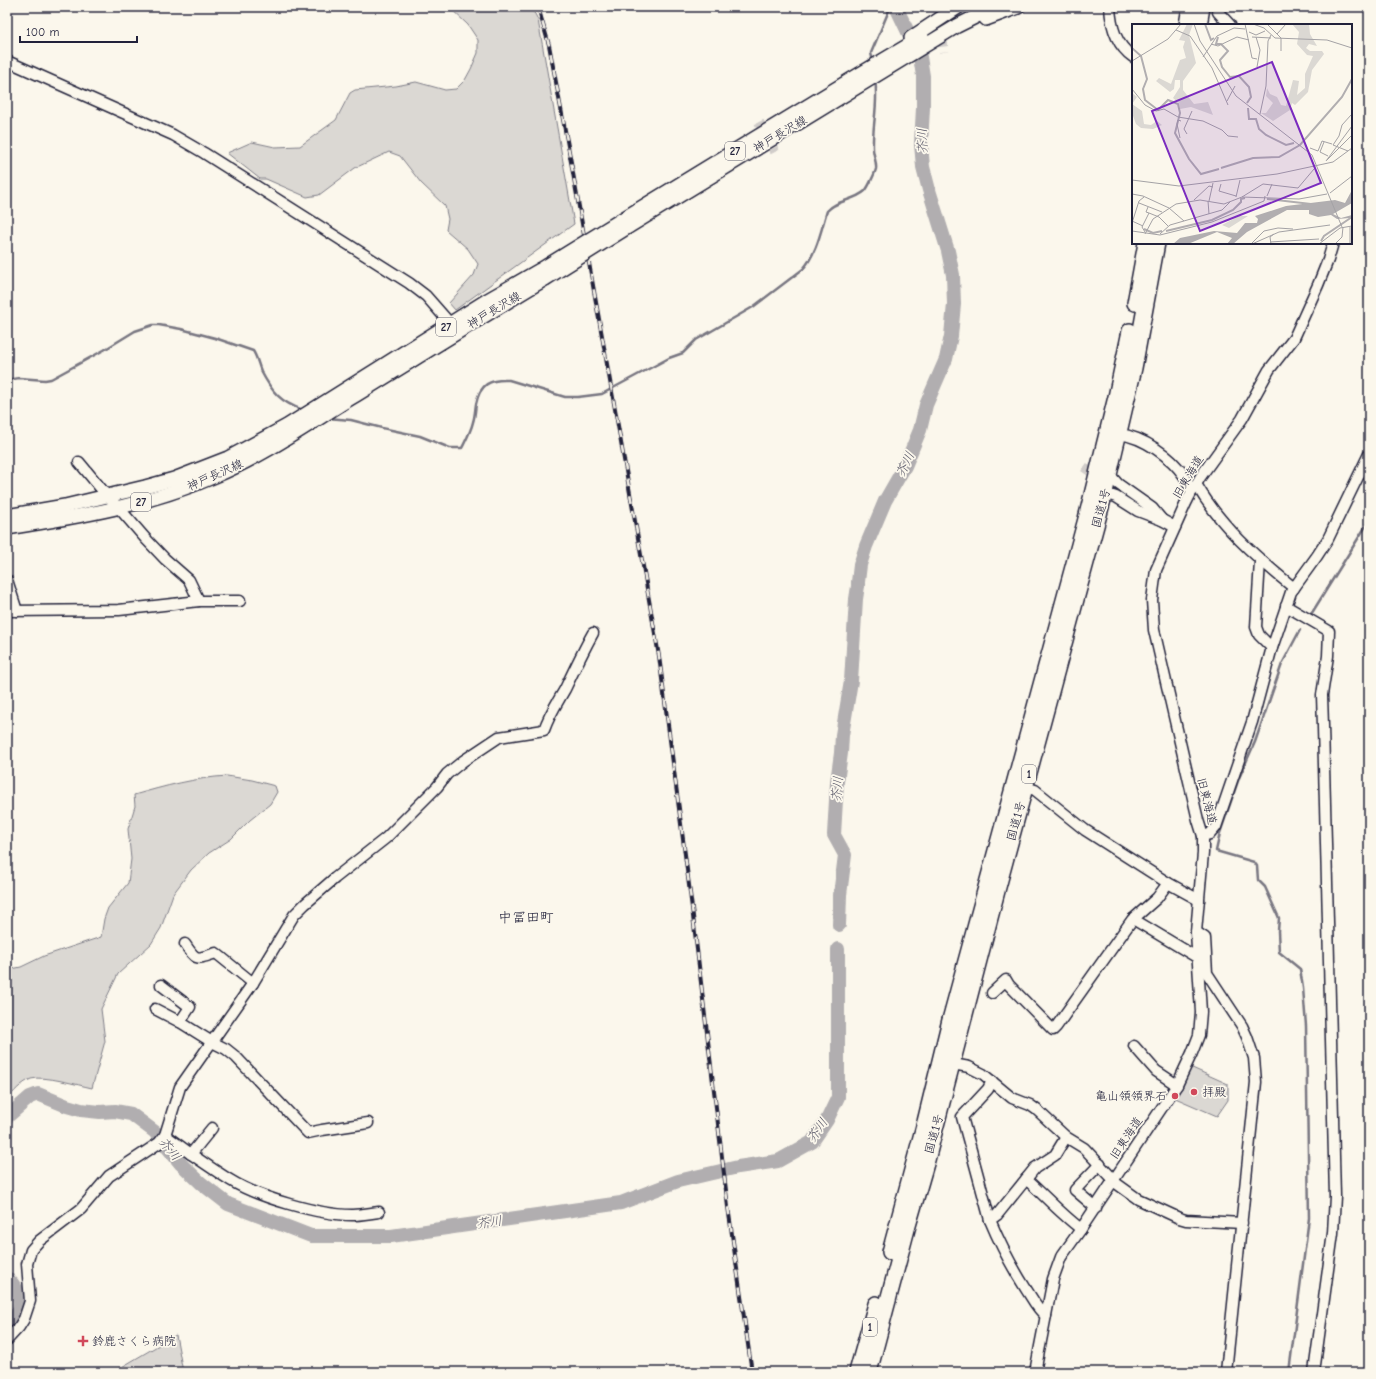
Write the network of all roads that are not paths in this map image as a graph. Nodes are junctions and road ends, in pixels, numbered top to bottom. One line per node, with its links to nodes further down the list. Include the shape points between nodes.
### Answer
1 (958, 7): 12 (main road, 神戸長沢線 / 27)
2 (974, 7): 12 (main road, 神戸長沢線)
3 (995, 7): 12 (main road, 神戸長沢線 / 27)
4 (1018, 7): 12 (main road, 神戸長沢線 / 27, via 978,22 959,33)
5 (1110, 7): 13 (street, via 1116,37)
6 (1190, 7): 9 (highway)
7 (1202, 7): 10 (highway)
8 (1218, 12): 11 (street)
9 (1187, 24)
10 (1199, 24)
11 (1229, 24)
12 (932, 32): 15 (main road, 神戸長沢線 / 27); 15 (main road, 神戸長沢線 / 27, via 860,74)
13 (1132, 56)
14 (7, 61): 19 (street, via 173,135 204,152 409,283 426,296)
15 (851, 85): 19 (main road, 神戸長沢線 / 27, bridge)
16 (1146, 244): 75 (highway, 国道1号 / 1, via 1129,339 1086,519)
17 (1158, 244): 20 (highway, 国道1号 / 1)
18 (1333, 244): 24 (street, 旧東海道, via 1318,285 1294,338 1269,370 1242,419)
19 (454, 328): 26 (main road, 神戸長沢線 / 27, via 228,458 181,477); 28 (main road, 神戸長沢線 / 27, via 366,389 240,464 194,485)
20 (1119, 434): 23 (highway, 国道1号 / 1); 24 (street, via 1129,435 1141,441 1170,460)
21 (1369, 454): 35 (street, via 1328,539)
22 (79, 462): 26 (street)
23 (1110, 475): 25 (highway, 国道1号 / 1); 30 (street, via 1118,484 1152,508)
24 (1194, 488): 31 (street, 旧東海道); 33 (street, via 1225,526)
25 (1104, 496): 30 (street, via 1116,497 1138,511); 42 (highway, 国道1号 / 1)
26 (108, 497): 28 (street); 29 (main road, 神戸長沢線 / 27)
27 (1128, 498): 30 (street)
28 (119, 508): 32 (main road, 神戸長沢線 / 27); 36 (street, via 165,559 189,580)
29 (7, 516)
30 (1162, 520): 31 (street)
31 (1175, 527): 43 (street, 旧東海道, via 1156,570 1152,600 1153,619 1200,830)
32 (7, 528)
33 (1260, 561): 35 (street); 41 (street, via 1256,627 1259,635)
34 (7, 580): 39 (street)
35 (1294, 588): 38 (street)
36 (199, 601): 37 (street); 39 (street, via 135,609)
37 (240, 601)
38 (1286, 606): 41 (street); 79 (street, via 1329,631 1322,695 1335,1196 1333,1233)
39 (12, 611)
40 (593, 633): 50 (street, via 544,730 499,737 447,774 386,838 335,878 300,910)
41 (1272, 648): 43 (street, via 1252,722 1216,827)
42 (1025, 788): 44 (street, via 1035,790 1085,830); 57 (highway, 国道1号 / 1)
43 (1204, 836): 45 (street, 旧東海道)
44 (1168, 883): 45 (street); 46 (street, via 1157,898)
45 (1199, 900): 47 (street, 旧東海道)
46 (1133, 920): 49 (street); 52 (street, via 1053,1030 1006,980)
47 (1196, 932): 49 (street, 旧東海道); 71 (street, via 1205,938 1207,973 1242,1026 1256,1067)
48 (185, 944): 50 (street, via 193,957 198,959 216,953)
49 (1198, 958): 59 (street, 旧東海道, via 1201,1012 1199,1035)
50 (253, 983): 55 (street)
51 (161, 985): 54 (street, via 190,1007)
52 (992, 993)
53 (154, 1009): 54 (street)
54 (180, 1022): 55 (street)
55 (212, 1042): 60 (street, via 236,1057 308,1133); 63 (street, via 180,1087)
56 (1134, 1046): 59 (street, via 1156,1071)
57 (953, 1064): 58 (street, via 969,1067); 76 (highway, 国道1号 / 1)
58 (992, 1081): 62 (street, via 1004,1093 1037,1110); 70 (street, via 988,1089 962,1117)
59 (1177, 1085): 67 (street, 旧東海道)
60 (368, 1123)
61 (212, 1128): 64 (street)
62 (1066, 1137): 65 (street, via 1084,1148); 66 (street, via 1055,1154 1035,1168)
63 (162, 1138): 64 (street); 74 (street, via 109,1176 81,1209 31,1250 27,1264 30,1301 24,1319)
64 (192, 1154): 69 (street, via 230,1180 303,1207 352,1215)
65 (1100, 1164): 67 (street); 68 (street, via 1075,1190)
66 (1026, 1179): 70 (street); 72 (street)
67 (1114, 1181): 68 (street, 旧東海道); 71 (street, via 1150,1206 1179,1218)
68 (1096, 1208): 72 (street, 旧東海道)
69 (379, 1212)
70 (990, 1220): 73 (street, via 1013,1268 1035,1304)
71 (1242, 1224): 78 (street)
72 (1081, 1229): 73 (street, 旧東海道, via 1061,1256 1053,1279)
73 (1046, 1316): 77 (street, 旧東海道)
74 (7, 1340)
75 (857, 1372)
76 (868, 1372)
77 (1035, 1372)
78 (1226, 1372)
79 (1314, 1372)

